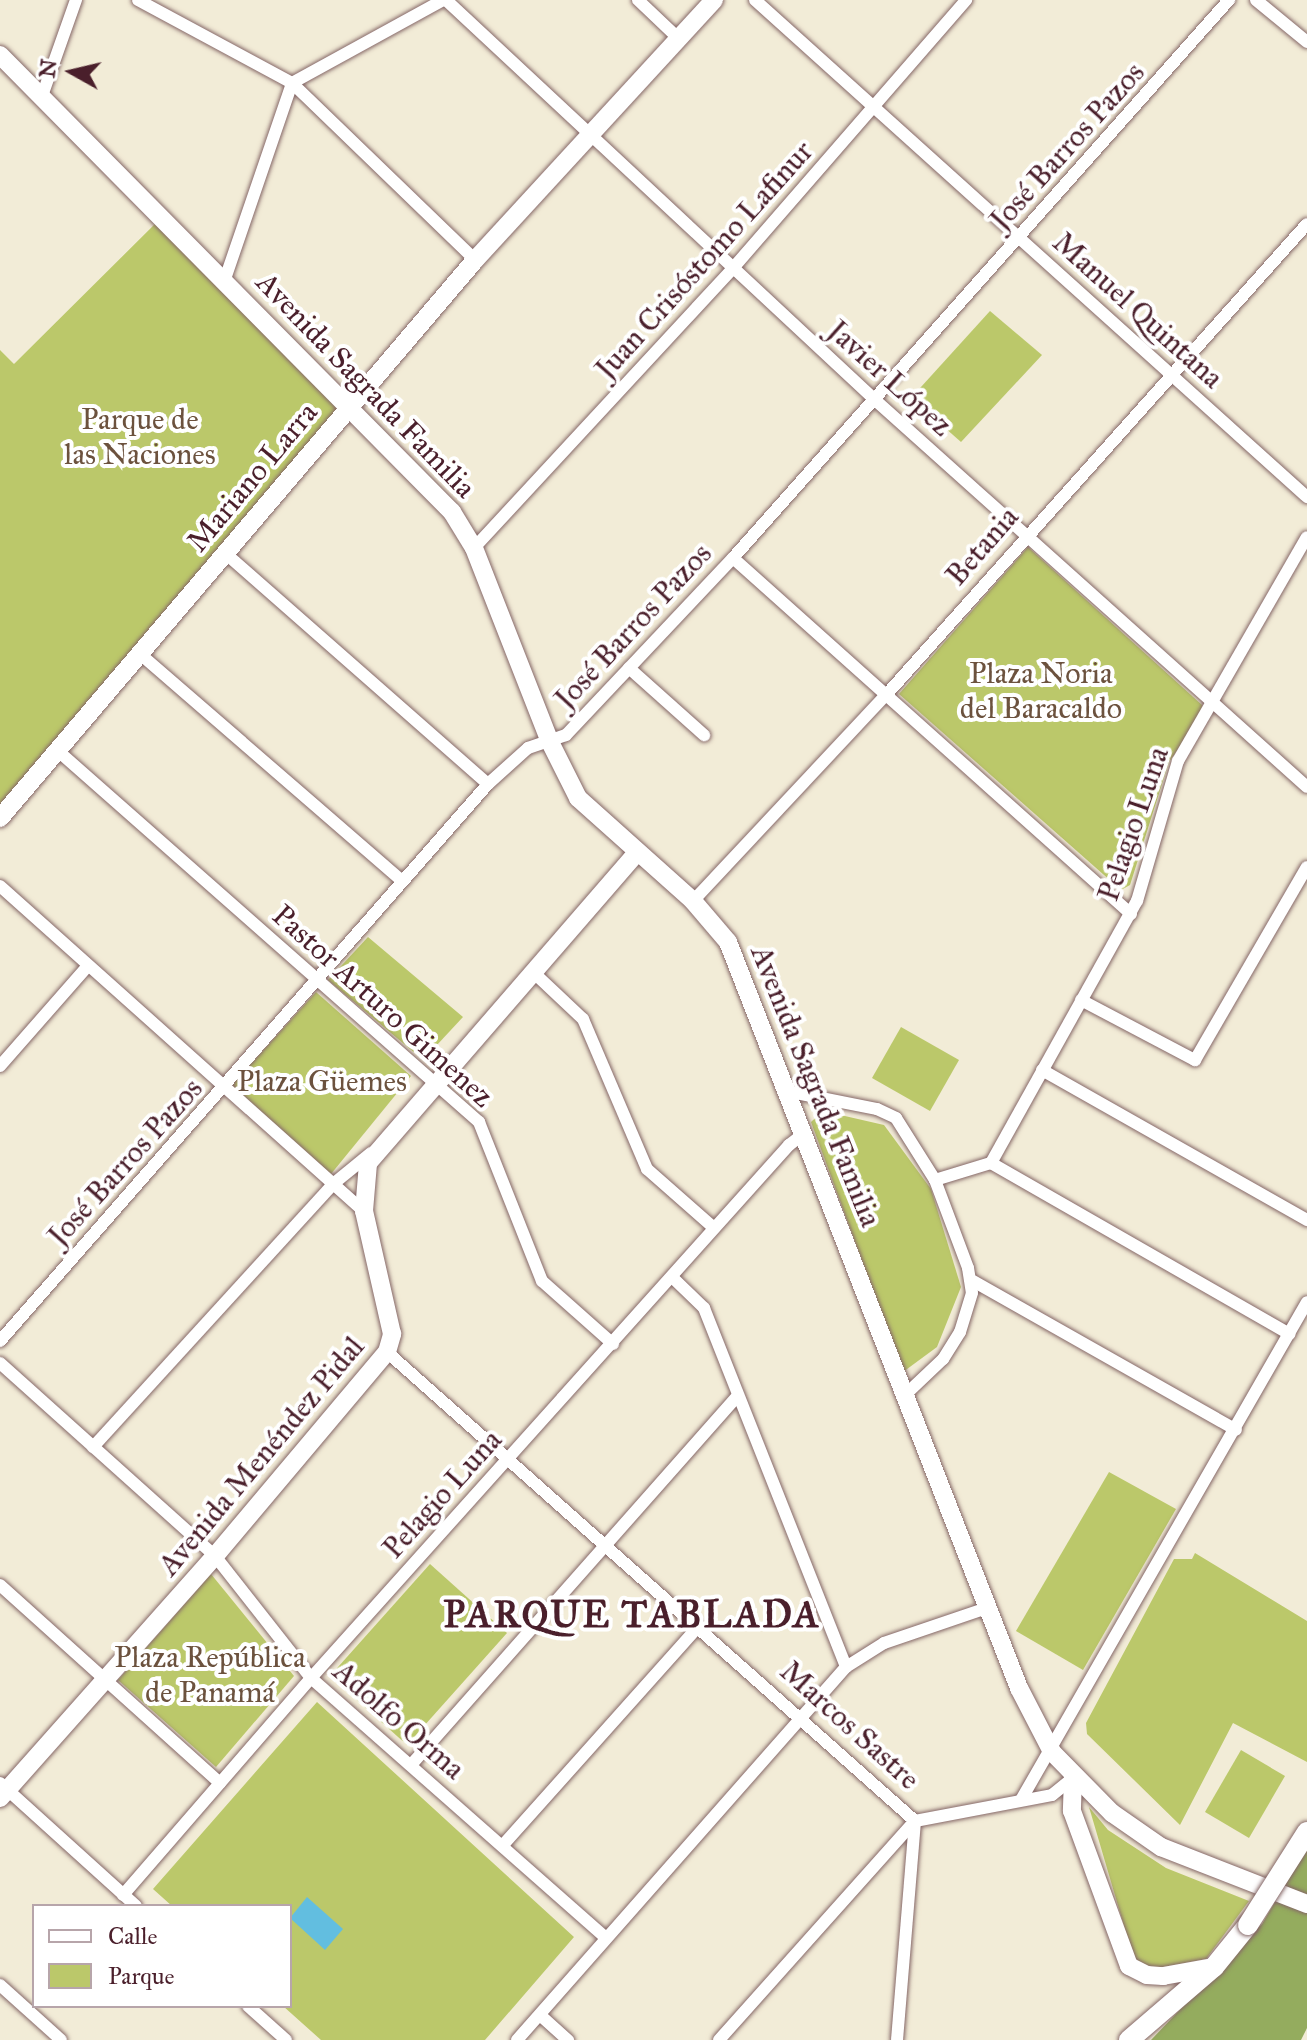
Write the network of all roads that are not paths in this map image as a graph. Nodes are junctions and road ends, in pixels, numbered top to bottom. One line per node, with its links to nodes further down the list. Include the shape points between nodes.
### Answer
1 (76, 0): 14 (street)
2 (138, 0): 13 (street)
3 (445, 0): 13 (street); 16 (street, Javier López)
4 (638, 0): 10 (street)
5 (714, 0): 10 (main road, Mariano Larra)
6 (755, 0): 15 (street, Manuel Quintana)
7 (966, 0): 15 (street, Juan Crisóstomo Lafinur)
8 (1229, 0): 18 (street, José Barros Pazos)
9 (1256, 0): 11 (street)
10 (678, 38): 16 (main road, Mariano Larra)
11 (1307, 42)
12 (0, 55): 14 (main road, Avenida Sagrada Familia)
13 (292, 83): 19 (street); 21 (street)
14 (42, 96): 21 (main road, Avenida Sagrada Familia)
15 (877, 108): 18 (street, Manuel Quintana); 20 (street, Juan Crisóstomo Lafinur)
16 (590, 135): 19 (main road, Mariano Larra); 20 (street, Javier López)
17 (1307, 224): 22 (street, Betania)
18 (1021, 238): 22 (street, Manuel Quintana); 23 (street, José Barros Pazos)
19 (475, 260): 24 (main road, Mariano Larra)
20 (734, 267): 23 (street, Javier López); 28 (street, Juan Crisóstomo Lafinur)
21 (225, 279): 24 (main road, Avenida Sagrada Familia)
22 (1172, 377): 25 (street, Manuel Quintana); 26 (street, Betania)
23 (874, 399): 26 (street, Javier López); 30 (street, José Barros Pazos)
24 (349, 407): 28 (main road, Avenida Sagrada Familia, via 452,512); 29 (main road, Mariano Larra)
25 (1307, 497)
26 (1025, 535): 33 (street, Betania); 34 (street, Javier López)
27 (1307, 537): 34 (street, Pelagio Luna)
28 (474, 548): 36 (main road, Avenida Sagrada Familia)
29 (225, 553): 31 (main road, Mariano Larra); 38 (street)
30 (733, 558): 32 (street, José Barros Pazos); 33 (street)
31 (139, 653): 37 (main road, Mariano Larra); 43 (street)
32 (629, 668): 35 (street); 36 (street, José Barros Pazos, via 566,735)
33 (887, 694): 45 (street, Betania); 46 (street)
34 (1213, 703): 39 (street, Javier López); 46 (street, Pelagio Luna, via 1173,772)
35 (704, 735)
36 (550, 742): 38 (street, José Barros Pazos, via 528,748); 41 (main road, Avenida Sagrada Familia, via 578,798)
37 (57, 750): 40 (main road, Mariano Larra); 49 (street, Pastor Arturo Gimenez)
38 (488, 784): 43 (street, José Barros Pazos)
39 (1307, 787)
40 (0, 818)
41 (637, 853): 45 (main road, Avenida Sagrada Familia); 48 (main road, Avenida Menéndez Pidal)
42 (1307, 867): 50 (street, via 1195,1060)
43 (401, 880): 49 (street, José Barros Pazos)
44 (0, 886): 47 (street)
45 (693, 901): 55 (main road, Avenida Sagrada Familia, via 736,956)
46 (1131, 914): 50 (street, Pelagio Luna)
47 (88, 966): 51 (street); 54 (street)
48 (532, 971): 53 (main road, Avenida Menéndez Pidal); 63 (street, via 583,1019 647,1169)
49 (314, 980): 53 (street, Pastor Arturo Gimenez); 54 (street, José Barros Pazos)
50 (1081, 1000): 52 (street, Pelagio Luna)
51 (0, 1066)
52 (1042, 1070): 58 (street, Pelagio Luna); 62 (street)
53 (433, 1083): 57 (main road, Avenida Menéndez Pidal); 69 (street, Pastor Arturo Gimenez, via 484,1130 542,1281)
54 (225, 1089): 60 (street); 68 (street, José Barros Pazos)
55 (791, 1092): 56 (main road, Avenida Sagrada Familia); 59 (street, via 877,1109 896,1118)
56 (805, 1133): 63 (street, Pelagio Luna); 72 (main road, Avenida Sagrada Familia)
57 (374, 1151): 60 (street); 61 (main road, Avenida Menéndez Pidal, via 364,1171)
58 (991, 1163): 59 (street); 67 (street)
59 (935, 1180): 65 (street)
60 (333, 1184): 61 (street); 75 (street)
61 (364, 1211): 70 (main road, Avenida Menéndez Pidal, via 392,1334)
62 (1307, 1220)
63 (714, 1228): 64 (street, Pelagio Luna)
64 (672, 1277): 69 (street, Pelagio Luna); 73 (street, via 700,1301)
65 (973, 1281): 72 (street, via 951,1349); 74 (street)
66 (1307, 1302): 67 (street)
67 (1289, 1334): 74 (street)
68 (0, 1341)
69 (613, 1344): 76 (street, Pelagio Luna)
70 (387, 1352): 76 (street, Marcos Sastre); 78 (main road, Avenida Menéndez Pidal)
71 (0, 1363): 75 (street, Adolfo Orma)
72 (906, 1394): 80 (main road, Avenida Sagrada Familia)
73 (738, 1396): 77 (street); 82 (street)
74 (1236, 1430): 86 (street)
75 (93, 1447): 78 (street, Adolfo Orma)
76 (510, 1457): 77 (street, Marcos Sastre); 83 (street, Pelagio Luna)
77 (606, 1542): 81 (street, Marcos Sastre); 87 (street)
78 (215, 1556): 83 (street, Adolfo Orma); 84 (main road, Avenida Menéndez Pidal)
79 (0, 1585): 84 (street)
80 (987, 1608): 82 (street, via 884,1643); 86 (main road, Avenida Sagrada Familia, via 1028,1711)
81 (699, 1626): 85 (street, Marcos Sastre); 94 (street)
82 (846, 1667): 85 (street)
83 (311, 1678): 87 (street, Adolfo Orma); 89 (street, Pelagio Luna)
84 (105, 1680): 89 (street); 90 (main road, Avenida Menéndez Pidal)
85 (803, 1716): 92 (street, Marcos Sastre); 98 (street)
86 (1052, 1752): 88 (main road, Avenida Sagrada Familia); 91 (street)
87 (411, 1765): 94 (street, Adolfo Orma)
88 (1073, 1778): 91 (street, via 1052,1795); 96 (main road, Avenida Sagrada Familia, via 1161,1847); 99 (main road, via 1072,1811 1129,1966 1163,1976)
89 (220, 1783): 95 (street, Pelagio Luna)
90 (2, 1790): 95 (street)
91 (1021, 1800): 92 (street)
92 (915, 1821): 107 (street); 108 (street)
93 (1307, 1832): 99 (main road, bridge, via 1248,1925)
94 (503, 1845): 98 (street, Adolfo Orma)
95 (123, 1895): 97 (street)
96 (1300, 1901)
97 (134, 1904)
98 (606, 1938): 102 (street)
99 (1214, 1967): 109 (main road)
100 (0, 1985): 103 (street)
101 (250, 2008): 104 (street)
102 (540, 2015): 105 (street); 106 (street)
103 (61, 2040)
104 (286, 2040)
105 (517, 2040)
106 (568, 2040)
107 (719, 2040)
108 (897, 2040)
109 (1129, 2040)

